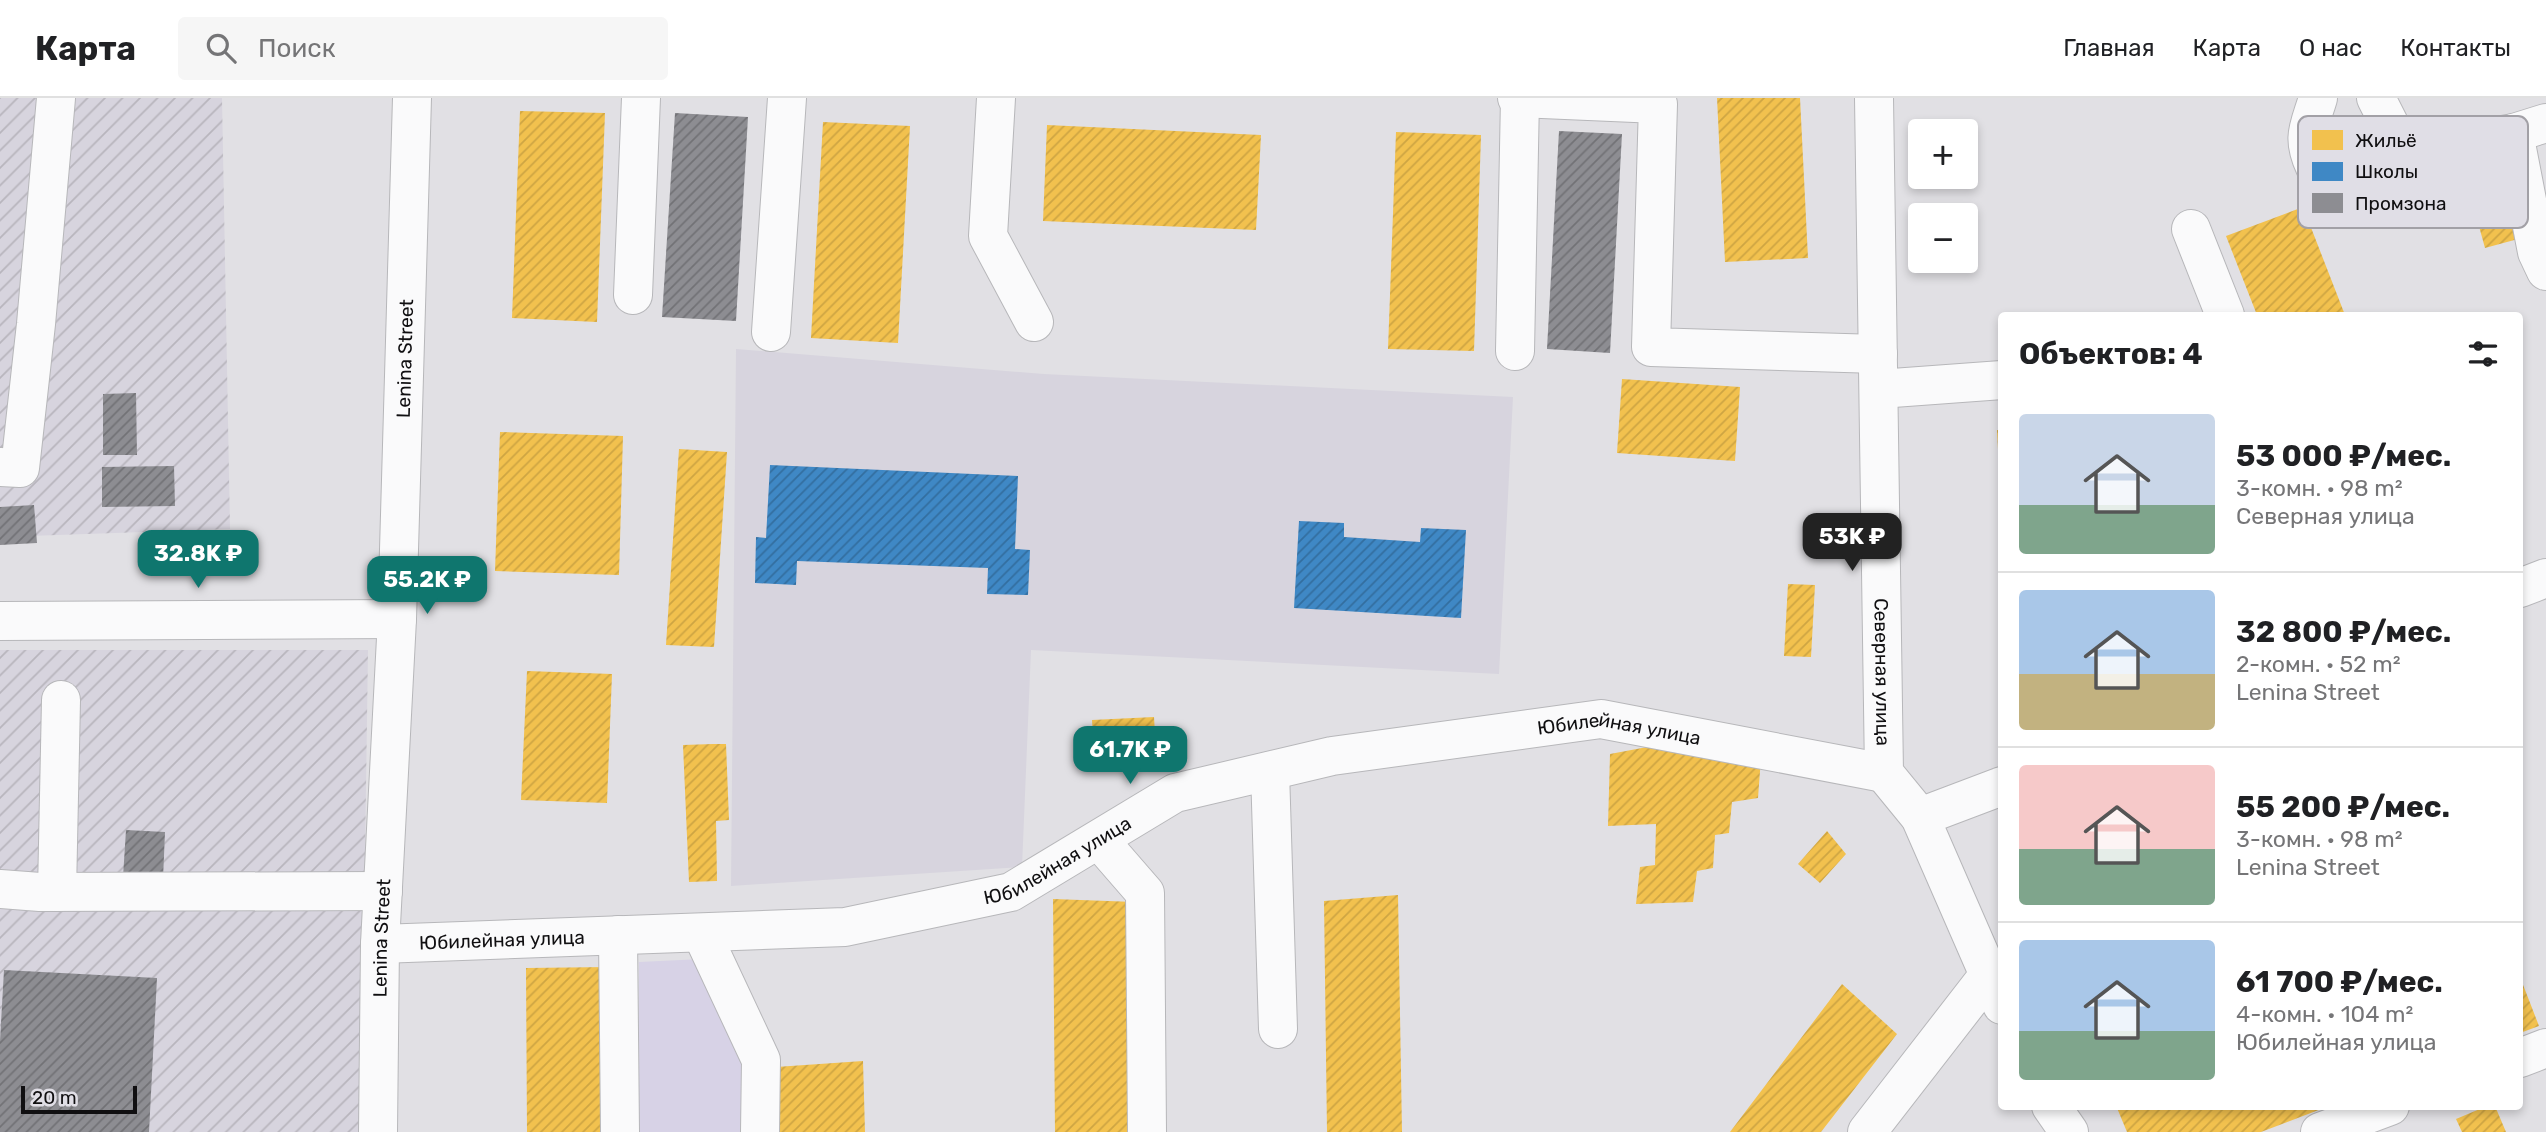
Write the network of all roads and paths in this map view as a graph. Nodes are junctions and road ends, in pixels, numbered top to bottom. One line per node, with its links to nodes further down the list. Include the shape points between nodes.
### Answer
1 (56, 98): 23 (street, via 20,468)
2 (412, 98): 26 (street, Lenina Street)
3 (641, 98): 16 (street)
4 (787, 98): 19 (street)
5 (996, 98): 18 (street, via 988,236)
6 (1519, 98): 10 (street); 20 (street)
7 (1874, 98): 21 (street, Северная улица)
8 (2318, 98): 11 (street)
9 (2376, 98): 12 (street)
10 (1658, 101): 21 (street, via 1651,347)
11 (2313, 116)
12 (2385, 116)
13 (2530, 128): 15 (street, via 2537,252)
14 (2191, 229): 17 (street)
15 (2546, 271)
16 (633, 295)
17 (2224, 312)
18 (1034, 322)
19 (771, 332)
20 (1514, 351)
21 (1878, 372): 22 (street); 30 (street, Северная улица)
22 (1998, 380)
23 (0, 467)
24 (2546, 578): 25 (street)
25 (2523, 588)
26 (397, 619): 27 (street); 35 (street, Lenina Street)
27 (0, 621)
28 (61, 701): 36 (street)
29 (1269, 771): 30 (street, Юбилейная улица, via 1332,756 1601,719); 33 (street, Юбилейная улица, via 1175,793); 41 (street)
30 (1884, 773): 32 (street, Северная улица)
31 (1998, 788): 32 (street)
32 (1920, 817): 40 (street, Северная улица)
33 (1099, 840): 37 (street, Юбилейная улица, via 1011,892 845,928); 49 (street, via 1145,893)
34 (0, 888): 36 (street)
35 (383, 891): 36 (street); 39 (street, Lenina Street)
36 (57, 892)
37 (702, 934): 38 (street, Юбилейная улица); 48 (street, via 761,1060)
38 (618, 935): 39 (street, Юбилейная улица); 47 (street)
39 (380, 944): 46 (street, Lenina Street)
40 (1997, 984): 50 (street)
41 (1279, 1029)
42 (2546, 1048): 43 (street)
43 (2523, 1057)
44 (2054, 1110): 51 (street)
45 (2379, 1110): 52 (street)
46 (378, 1132)
47 (620, 1132)
48 (760, 1132)
49 (1147, 1132)
50 (1867, 1132)
51 (2069, 1132)
52 (2320, 1132)

